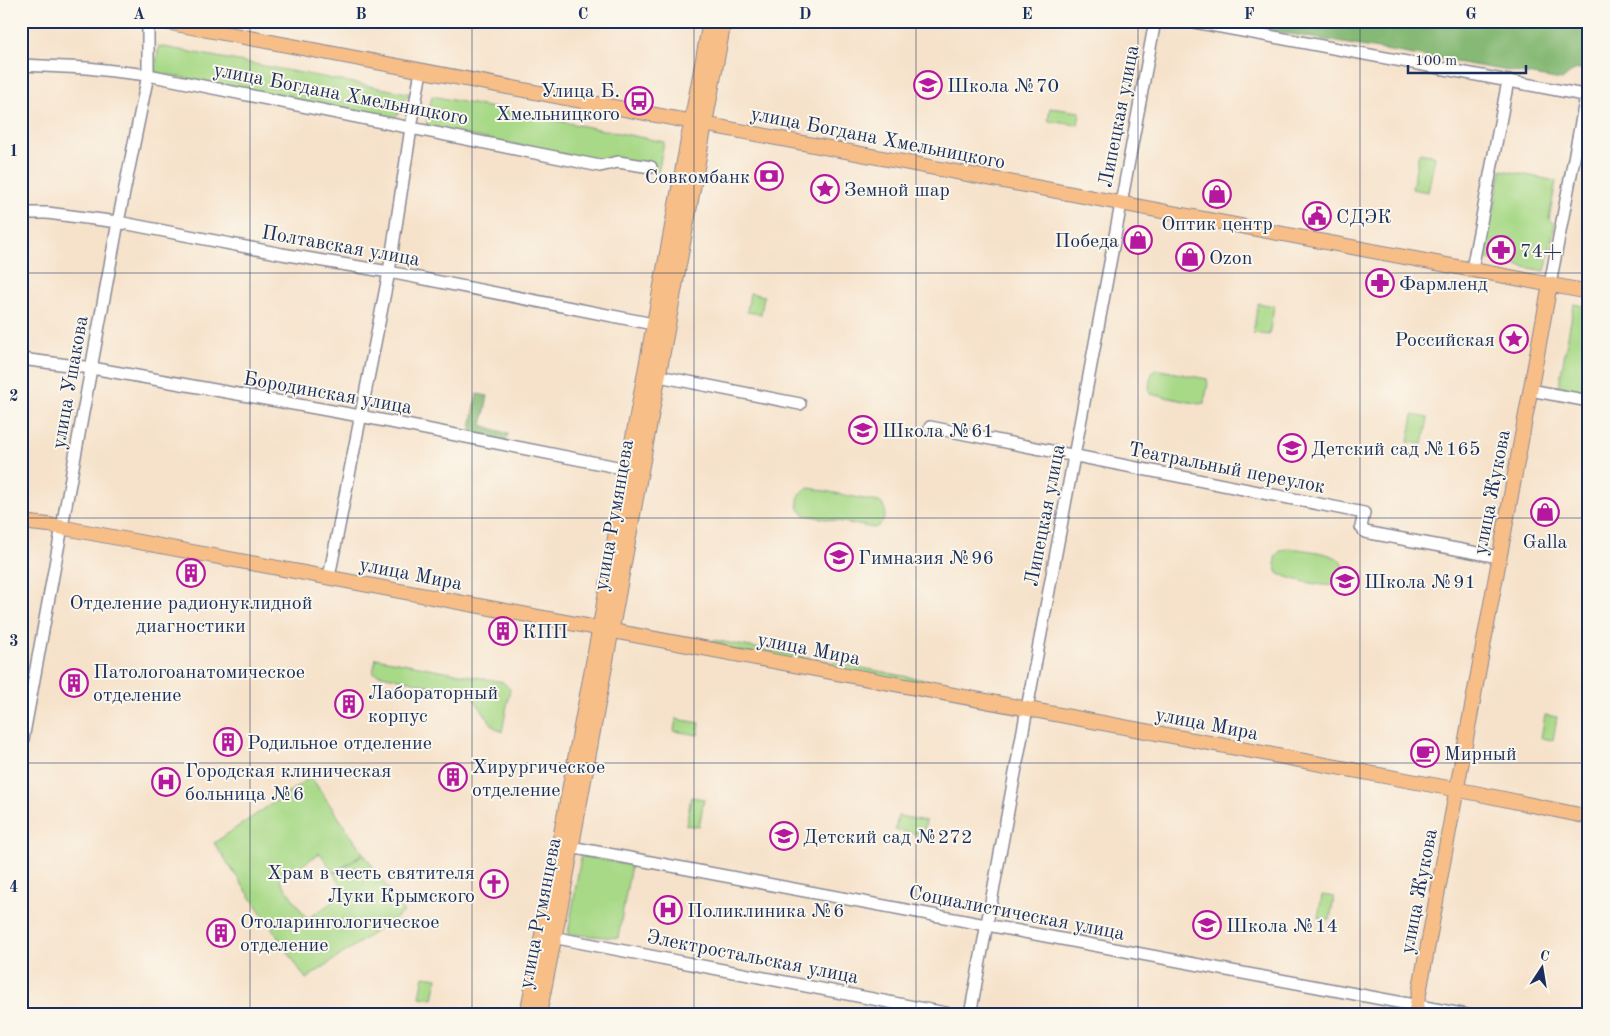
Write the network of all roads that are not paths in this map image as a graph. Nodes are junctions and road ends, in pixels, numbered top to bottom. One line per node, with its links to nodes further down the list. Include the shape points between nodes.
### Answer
1 (148, 21): 9 (street, улица Ушакова)
2 (160, 21): 8 (main road, улица Богдана Хмельницкого)
3 (710, 21): 12 (main road, улица Румянцева)
4 (724, 21): 13 (main road, улица Румянцева)
5 (1155, 21): 16 (street, Липецкая улица)
6 (1189, 21): 10 (street)
7 (21, 65): 9 (street, улица Богдана Хмельницкого)
8 (421, 71): 12 (main road, улица Богдана Хмельницкого); 14 (street)
9 (148, 75): 14 (street, улица Богдана Хмельницкого); 18 (street, улица Ушакова)
10 (1508, 81): 11 (street); 19 (street)
11 (1587, 96): 21 (street, улица Жукова)
12 (691, 122): 13 (main road, улица Богдана Хмельницкого); 23 (main road, улица Румянцева)
13 (705, 125): 16 (main road, улица Богдана Хмельницкого); 26 (main road, улица Румянцева)
14 (411, 128): 15 (street, улица Богдана Хмельницкого, via 600,166 618,162); 20 (street)
15 (651, 167)
16 (1121, 204): 19 (main road, улица Богдана Хмельницкого); 32 (street, Липецкая улица)
17 (21, 213): 18 (street, Полтавская улица)
18 (118, 222): 20 (street, Полтавская улица); 25 (street, улица Ушакова)
19 (1472, 270): 21 (main road, улица Богдана Хмельницкого)
20 (389, 272): 23 (street, Полтавская улица); 30 (street)
21 (1550, 284): 22 (main road, улица Богдана Хмельницкого); 27 (main road, улица Жукова)
22 (1589, 292)
23 (654, 324): 33 (main road, улица Румянцева)
24 (21, 359): 25 (street, Бородинская улица)
25 (92, 368): 30 (street, Бородинская улица); 35 (street, улица Ушакова)
26 (658, 376): 29 (street); 38 (main road, улица Румянцева)
27 (1530, 390): 28 (street); 36 (main road, улица Жукова)
28 (1589, 401)
29 (800, 404)
30 (360, 416): 33 (street, Бородинская улица); 37 (street)
31 (930, 427): 32 (street, Театральный переулок)
32 (1074, 456): 36 (street, Театральный переулок, via 1364,513 1361,527 1365,532); 39 (street, Липецкая улица)
33 (627, 469): 38 (main road, улица Румянцева)
34 (21, 522): 35 (main road, улица Мира)
35 (61, 527): 37 (main road, улица Мира); 40 (street, улица Ушакова)
36 (1499, 557): 41 (main road, улица Жукова)
37 (329, 578): 38 (main road, улица Мира)
38 (606, 630): 39 (main road, улица Мира); 43 (main road, улица Румянцева)
39 (1028, 709): 41 (main road, улица Мира); 44 (street, Липецкая улица)
40 (21, 750)
41 (1457, 790): 42 (main road, улица Мира); 46 (main road, улица Жукова)
42 (1589, 817)
43 (566, 846): 44 (street, Социалистическая улица); 45 (main road, улица Румянцева)
44 (986, 925): 46 (street, Социалистическая улица); 50 (street, Липецкая улица)
45 (549, 936): 47 (main road, улица Румянцева); 48 (main road, улица Румянцева); 49 (street, Электростальская улица)
46 (1416, 1010): 51 (street, Социалистическая улица)
47 (527, 1015)
48 (539, 1015)
49 (956, 1015)
50 (970, 1015)
51 (1467, 1015)

